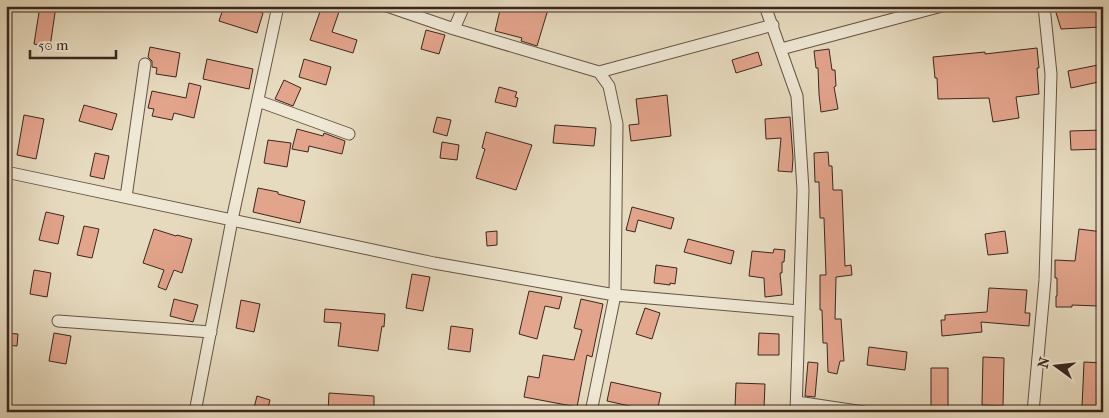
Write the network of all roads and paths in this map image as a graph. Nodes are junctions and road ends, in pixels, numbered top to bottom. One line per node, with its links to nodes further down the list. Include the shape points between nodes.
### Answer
1 (278, 6): 12 (street)
2 (387, 6): 8 (street)
3 (464, 6): 8 (street)
4 (765, 6): 7 (street)
5 (942, 6): 9 (street)
6 (1044, 6): 25 (street, via 1051,74 1045,280)
7 (773, 25): 9 (street); 11 (street)
8 (454, 30): 11 (street)
9 (781, 50): 18 (street, via 797,96 803,190)
10 (145, 64): 15 (street)
11 (599, 72): 17 (street, via 608,86 617,124)
12 (258, 101): 13 (street); 16 (street)
13 (349, 134)
14 (6, 172): 15 (street)
15 (126, 197): 16 (street)
16 (232, 220): 17 (street, via 434,263); 20 (street)
17 (615, 295): 18 (street); 23 (street)
18 (799, 310): 21 (street)
19 (58, 321): 20 (street)
20 (211, 332): 22 (street)
21 (796, 407): 24 (street)
22 (195, 412)
23 (591, 412)
24 (864, 412)
25 (1033, 412)

